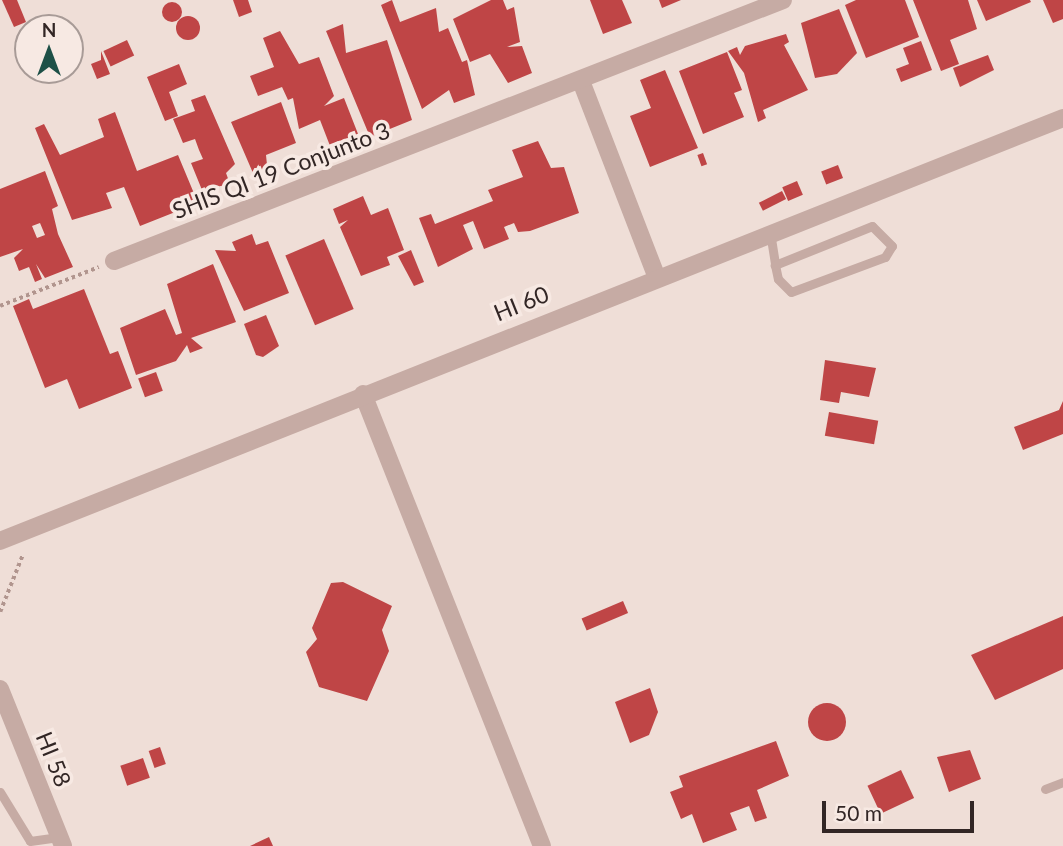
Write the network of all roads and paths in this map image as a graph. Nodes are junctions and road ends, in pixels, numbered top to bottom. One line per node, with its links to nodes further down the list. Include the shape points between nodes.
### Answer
1 (783, 0): 2 (street, SHIS QI 19 Conjunto 3)
2 (580, 81): 5 (street, SHIS QI 19 Conjunto 3); 7 (street)
3 (1063, 117): 4 (street, HI 60)
4 (770, 230): 6 (lane); 7 (street, HI 60)
5 (114, 261): 8 (path)
6 (775, 265): 6 (lane, via 873,226 892,246 885,257 791,292)
7 (656, 275): 9 (street, HI 60)
8 (0, 306)
9 (363, 394): 10 (street, HI 60); 16 (street)
10 (0, 541)
11 (0, 689): 15 (street, HI 58)
12 (1063, 782): 13 (lane)
13 (1045, 789)
14 (0, 792): 15 (lane, via 30,841)
15 (61, 841)
16 (542, 846)

